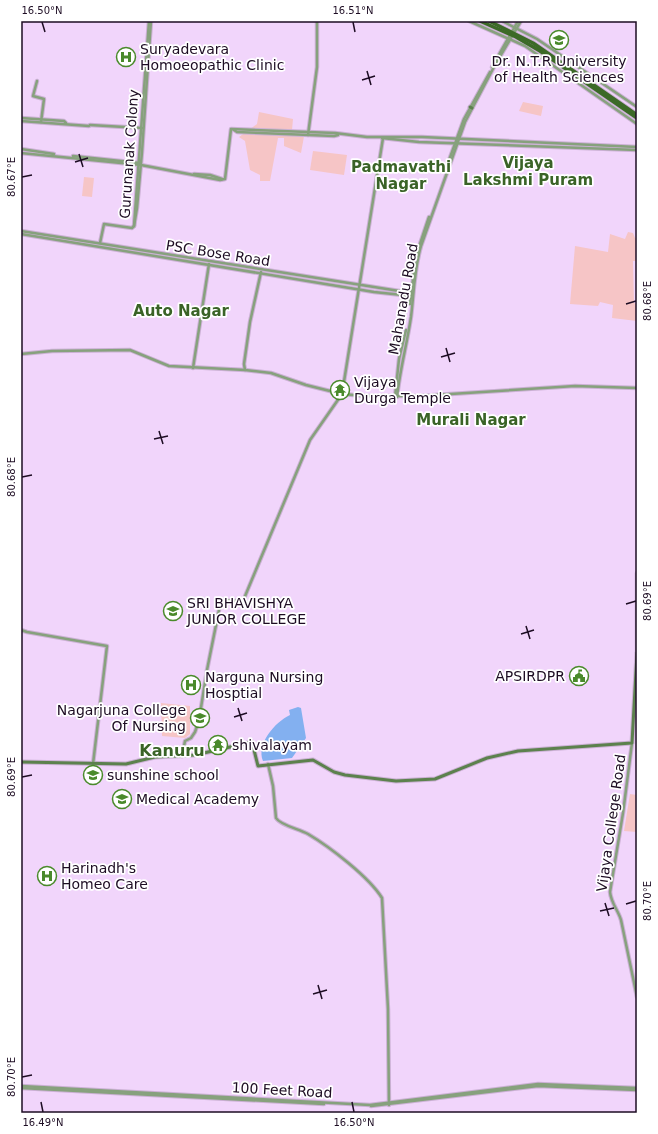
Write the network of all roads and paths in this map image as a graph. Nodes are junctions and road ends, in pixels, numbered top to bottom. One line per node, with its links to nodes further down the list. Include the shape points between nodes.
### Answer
1 (150, 21): 11 (street, Gurunanak Colony)
2 (317, 21): 19 (street, via 317,67)
3 (469, 21): 9 (street)
4 (480, 21): 9 (main road)
5 (489, 21): 9 (main road)
6 (502, 21): 8 (street)
7 (520, 21): 8 (street, Mahanadu Road)
8 (516, 27): 9 (street, Mahanadu Road); 12 (street)
9 (511, 35): 13 (main road, via 533,43); 14 (main road, via 540,50); 17 (street); 21 (street, Mahanadu Road, via 471,108)
10 (36, 81): 16 (street, via 33,96 44,99)
11 (145, 103): 18 (street, Gurunanak Colony); 26 (street, Gurunanak Colony)
12 (637, 107)
13 (637, 115)
14 (637, 118)
15 (21, 120): 16 (street)
16 (41, 121): 18 (street)
17 (637, 124)
18 (142, 128): 26 (street, Gurunanak Colony)
19 (309, 134): 20 (street); 26 (street, via 243,132 231,129 225,179 212,179)
20 (381, 138): 21 (street); 32 (street)
21 (457, 141): 22 (street); 24 (street); 34 (street, Mahanadu Road, via 419,253)
22 (637, 147)
23 (21, 149): 26 (street)
24 (637, 150)
25 (21, 153): 26 (street)
26 (140, 164): 28 (street, Gurunanak Colony, via 138,208 134,226 132,228 104,224)
27 (21, 232): 28 (street, PSC Bose Road)
28 (100, 245): 29 (street, PSC Bose Road)
29 (209, 263): 30 (street, PSC Bose Road); 31 (street, PSC Bose Road); 36 (street)
30 (261, 269): 31 (street); 32 (street, PSC Bose Road)
31 (261, 273): 33 (street, PSC Bose Road); 37 (street, via 250,322)
32 (358, 285): 33 (street); 34 (street, PSC Bose Road)
33 (358, 289): 34 (street, PSC Bose Road); 39 (street)
34 (412, 295): 40 (street, Mahanadu Road, via 399,359)
35 (21, 354): 36 (street, via 130,350 164,365)
36 (193, 368): 37 (street)
37 (245, 370): 39 (street, via 271,373)
38 (637, 388): 40 (street, via 546,387)
39 (342, 394): 40 (street); 46 (street, via 310,440 243,601 221,600 199,720 195,732 185,741)
40 (396, 397)
41 (637, 573): 43 (street)
42 (21, 630): 48 (street, via 107,646)
43 (637, 653): 44 (main road)
44 (637, 656): 45 (main road)
45 (632, 743): 49 (main road, via 518,751 487,758 435,779 396,781 345,775 334,772 318,762 301,760); 50 (street, Vijaya College Road, via 610,892 611,901 619,912)
46 (182, 757): 48 (main road, via 155,757 126,764); 49 (main road, via 252,742 258,766)
47 (21, 762): 48 (main road)
48 (93, 764)
49 (268, 764): 53 (street, via 274,786 278,822 296,827 328,848 348,863 382,898 388,1009)
50 (637, 997)
51 (21, 1087): 53 (street, 100 Feet Road)
52 (637, 1089): 53 (street, 100 Feet Road, via 538,1084)
53 (389, 1104)

